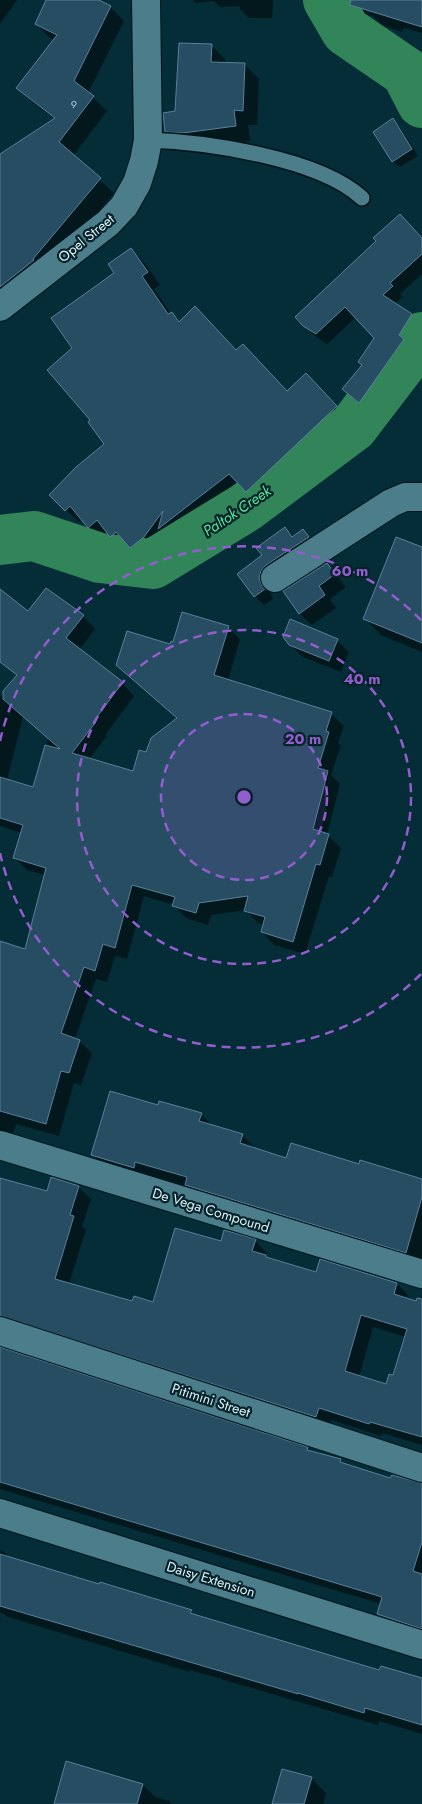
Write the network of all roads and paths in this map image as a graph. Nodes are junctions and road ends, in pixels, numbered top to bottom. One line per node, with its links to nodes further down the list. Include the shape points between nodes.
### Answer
1 (146, 0): 2 (street, Opel Street)
2 (148, 140): 3 (lane, via 235,150 282,161 339,182); 4 (street, Opel Street, via 137,183 124,206 108,223)
3 (362, 198)
4 (0, 307)
5 (422, 497): 6 (street, via 405,497 391,503)
6 (275, 578)
7 (0, 1146): 8 (street, De Vega Compound)
8 (422, 1274)
9 (0, 1332): 10 (street, Pitimini Street)
10 (422, 1468)
11 (0, 1513): 12 (street, Daisy Extension)
12 (422, 1646)

